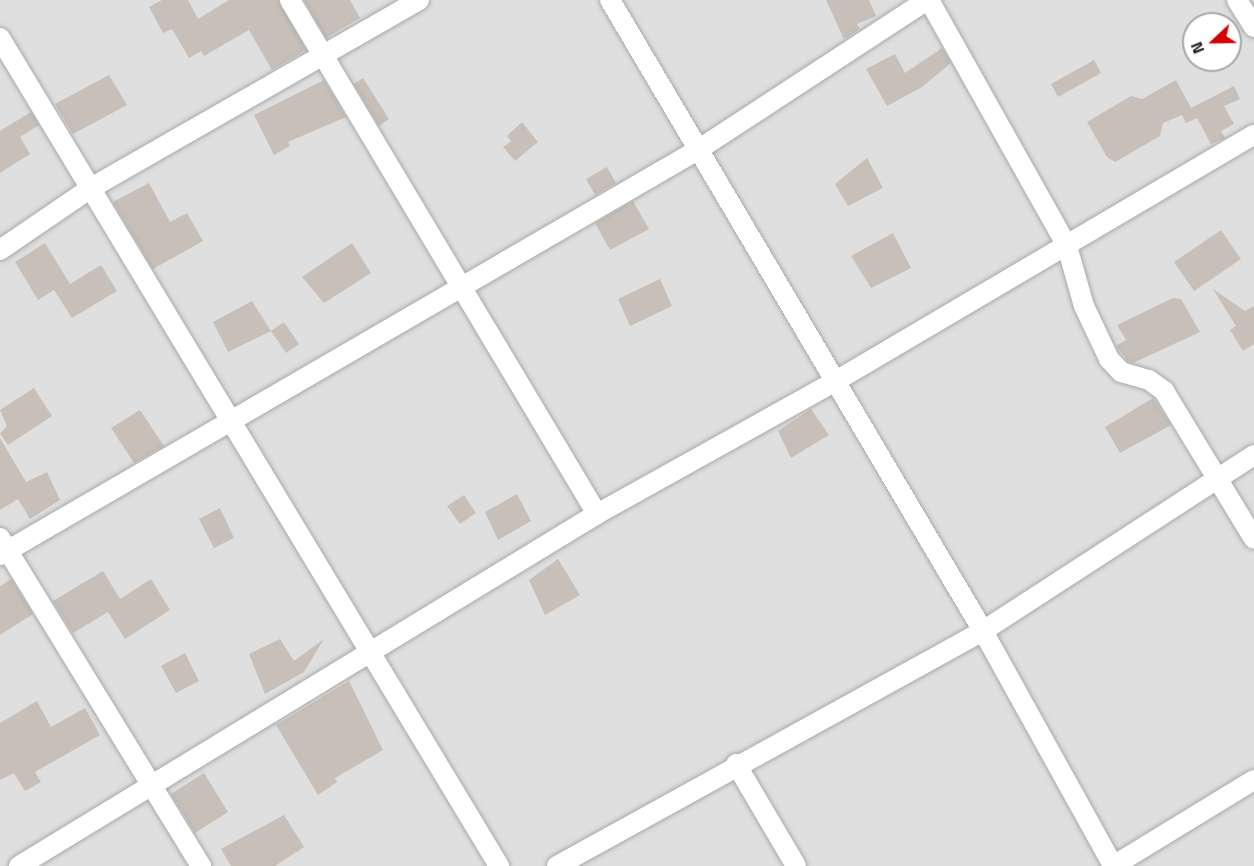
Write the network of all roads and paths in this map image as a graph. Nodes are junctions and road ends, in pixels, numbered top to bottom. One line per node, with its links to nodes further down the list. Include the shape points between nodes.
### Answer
1 (290, 0): 8 (street)
2 (419, 0): 8 (street)
3 (610, 0): 10 (street)
4 (928, 0): 10 (street); 12 (street)
5 (1237, 0): 6 (street)
6 (1254, 27)
7 (0, 38): 11 (street)
8 (324, 56): 11 (street); 14 (street)
9 (1254, 135): 12 (street)
10 (701, 148): 14 (street); 15 (street)
11 (91, 188): 13 (street); 16 (street)
12 (1067, 246): 15 (street); 18 (street, via 1084,306 1109,359 1121,372 1149,380 1164,391)
13 (0, 250)
14 (460, 285): 16 (street); 19 (street)
15 (834, 382): 19 (street); 22 (street)
16 (230, 420): 21 (street); 23 (street)
17 (1254, 455): 18 (street)
18 (1217, 479): 20 (street); 22 (street)
19 (597, 514): 23 (street)
20 (1254, 540)
21 (2, 548): 26 (street)
22 (983, 631): 24 (street); 32 (street)
23 (370, 650): 26 (street); 29 (street)
24 (736, 764): 30 (street); 31 (street)
25 (1254, 780): 32 (street)
26 (151, 785): 27 (street); 28 (street)
27 (18, 866)
28 (201, 866)
29 (499, 866)
30 (557, 866)
31 (796, 866)
32 (1113, 866)

